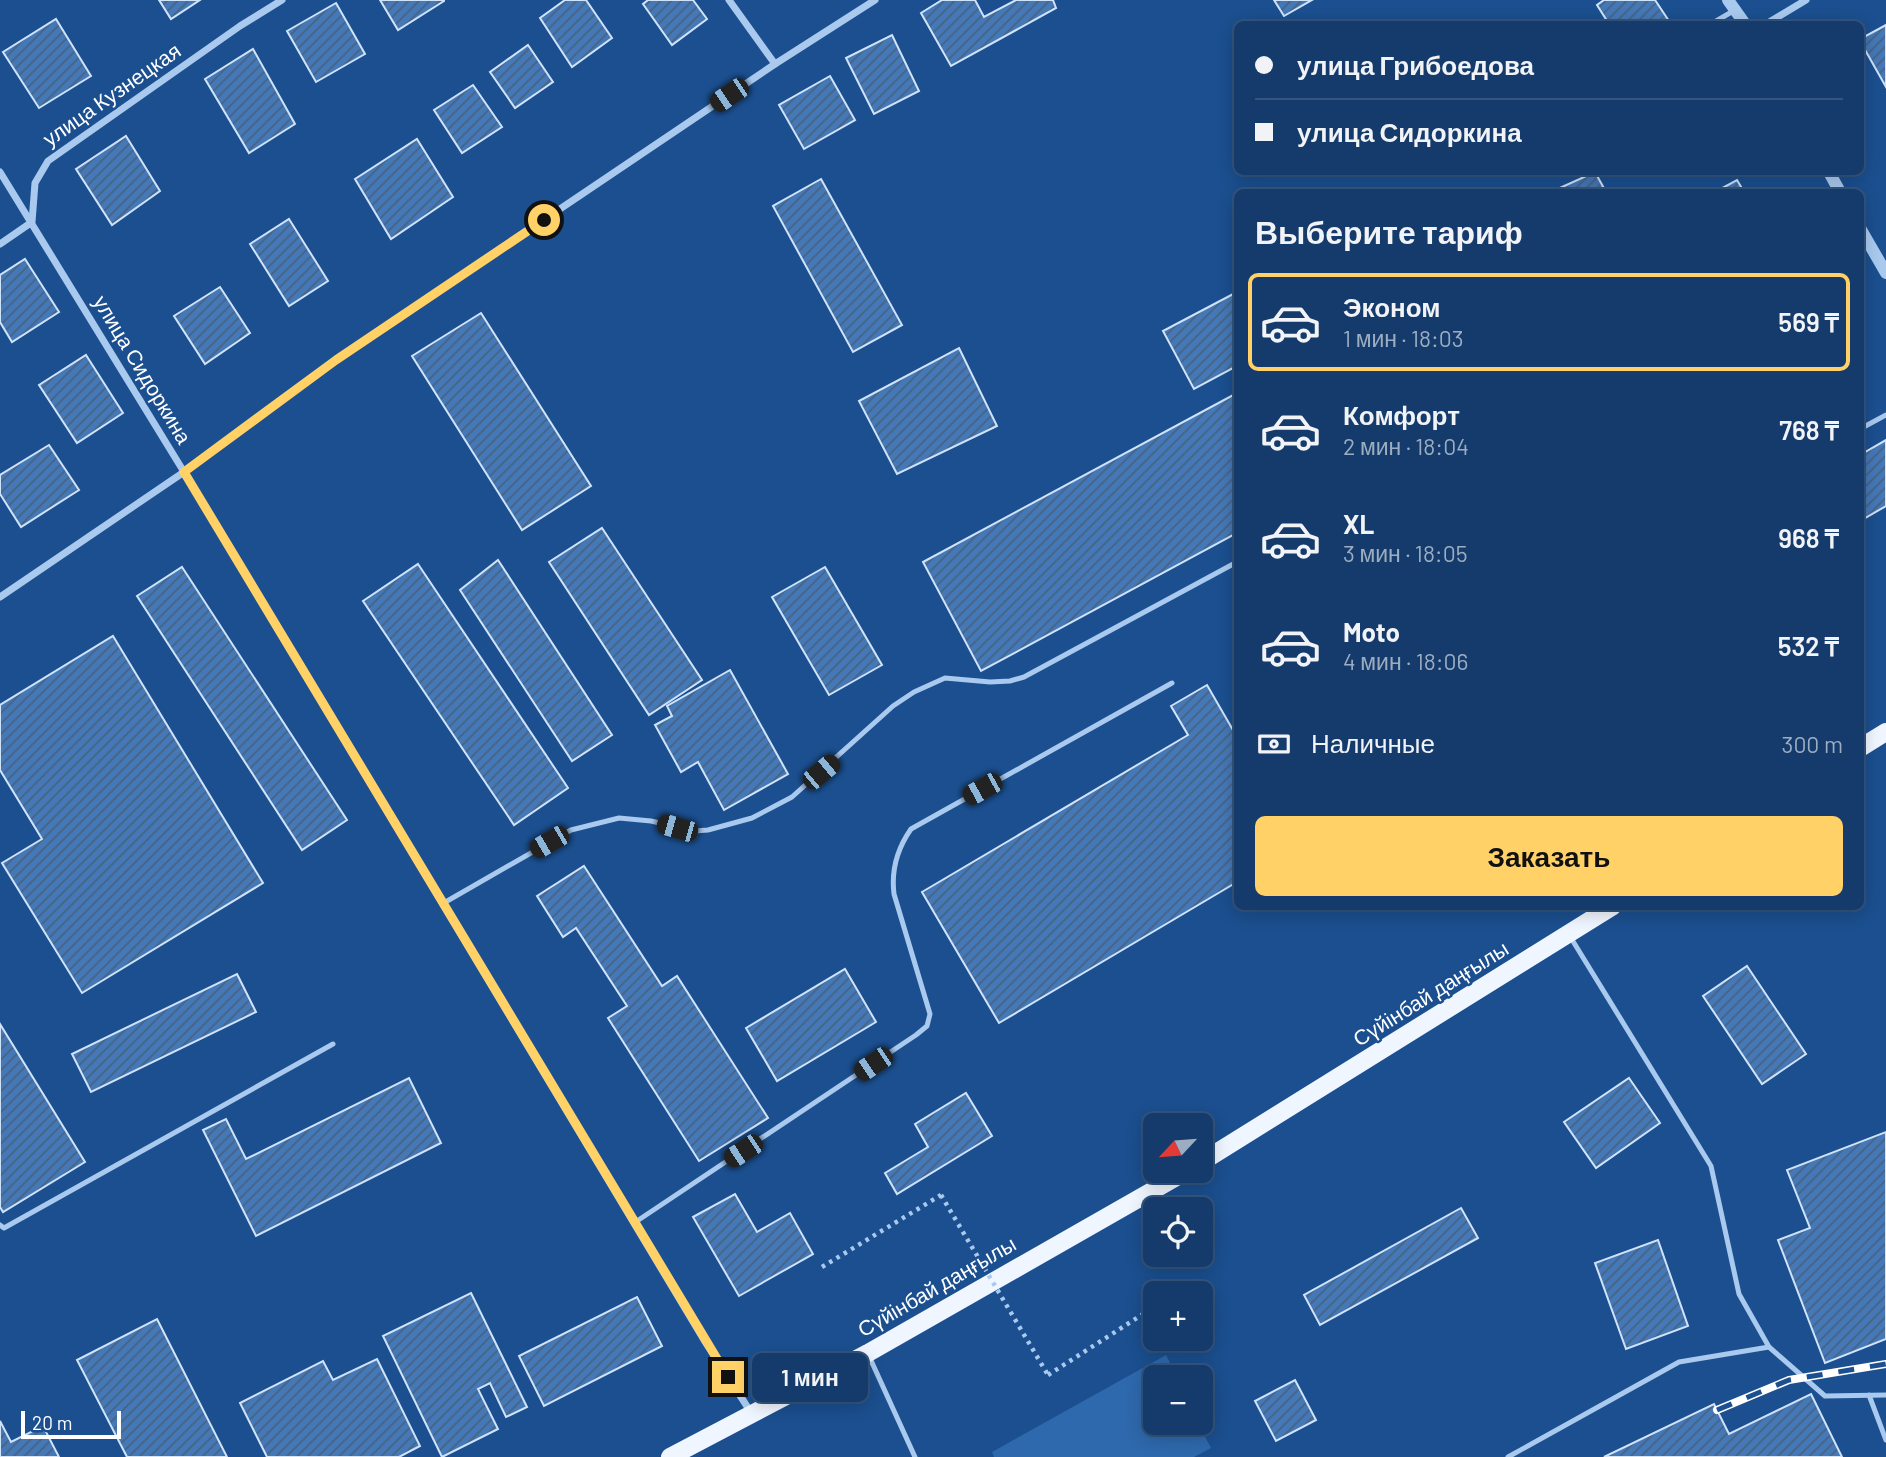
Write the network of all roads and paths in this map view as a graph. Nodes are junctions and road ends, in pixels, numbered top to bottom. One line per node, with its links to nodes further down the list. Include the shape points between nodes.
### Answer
1 (282, 0): 11 (street, улица Кузнецкая, via 48,161 35,183)
2 (729, 0): 9 (street)
3 (875, 0): 9 (street)
4 (1806, 0): 8 (street)
5 (1731, 5): 6 (lane); 7 (street)
6 (1714, 21)
7 (1743, 21)
8 (1771, 21)
9 (775, 64): 17 (street, via 336,360)
10 (0, 172): 11 (street, улица Сидоркина)
11 (32, 222): 13 (street); 17 (street, улица Сидоркина)
12 (1864, 235): 14 (street)
13 (0, 244)
14 (1886, 273)
15 (1886, 415): 16 (lane)
16 (1864, 427)
17 (184, 472): 19 (street); 23 (street, улица Сидоркина)
18 (1234, 564): 23 (lane, via 1024,677 990,682 946,678 914,692 892,706 792,797 752,818 694,831 619,818 592,823 570,830)
19 (0, 597)
20 (1172, 683): 29 (lane, via 911,830 900,845 893,883 930,1014 927,1026)
21 (1886, 732): 22 (main road)
22 (1864, 746)
23 (442, 904): 29 (street, улица Сидоркина)
24 (1608, 910): 25 (main road, Сүйінбай даңғылы)
25 (1569, 935): 27 (main road, Сүйінбай даңғылы); 33 (lane, via 1711,1166 1739,1294)
26 (333, 1044): 30 (lane, via 4,1228)
27 (1213, 1155)
28 (1166, 1183): 34 (main road, Сүйінбай даңғылы)
29 (634, 1223): 37 (street, улица Сидоркина)
30 (0, 1226)
31 (822, 1267): 32 (path, bridge, via 942,1195 1048,1375)
32 (1143, 1314)
33 (1769, 1347): 35 (lane, via 1825,1396); 41 (lane, via 1679,1362)
34 (867, 1353): 37 (main road, Сүйінбай даңғылы); 40 (lane)
35 (1869, 1395): 36 (lane); 38 (lane)
36 (1886, 1395)
37 (752, 1415): 39 (main road, Сүйінбай даңғылы)
38 (1886, 1440)
39 (670, 1457)
40 (915, 1457)
41 (1508, 1457)

